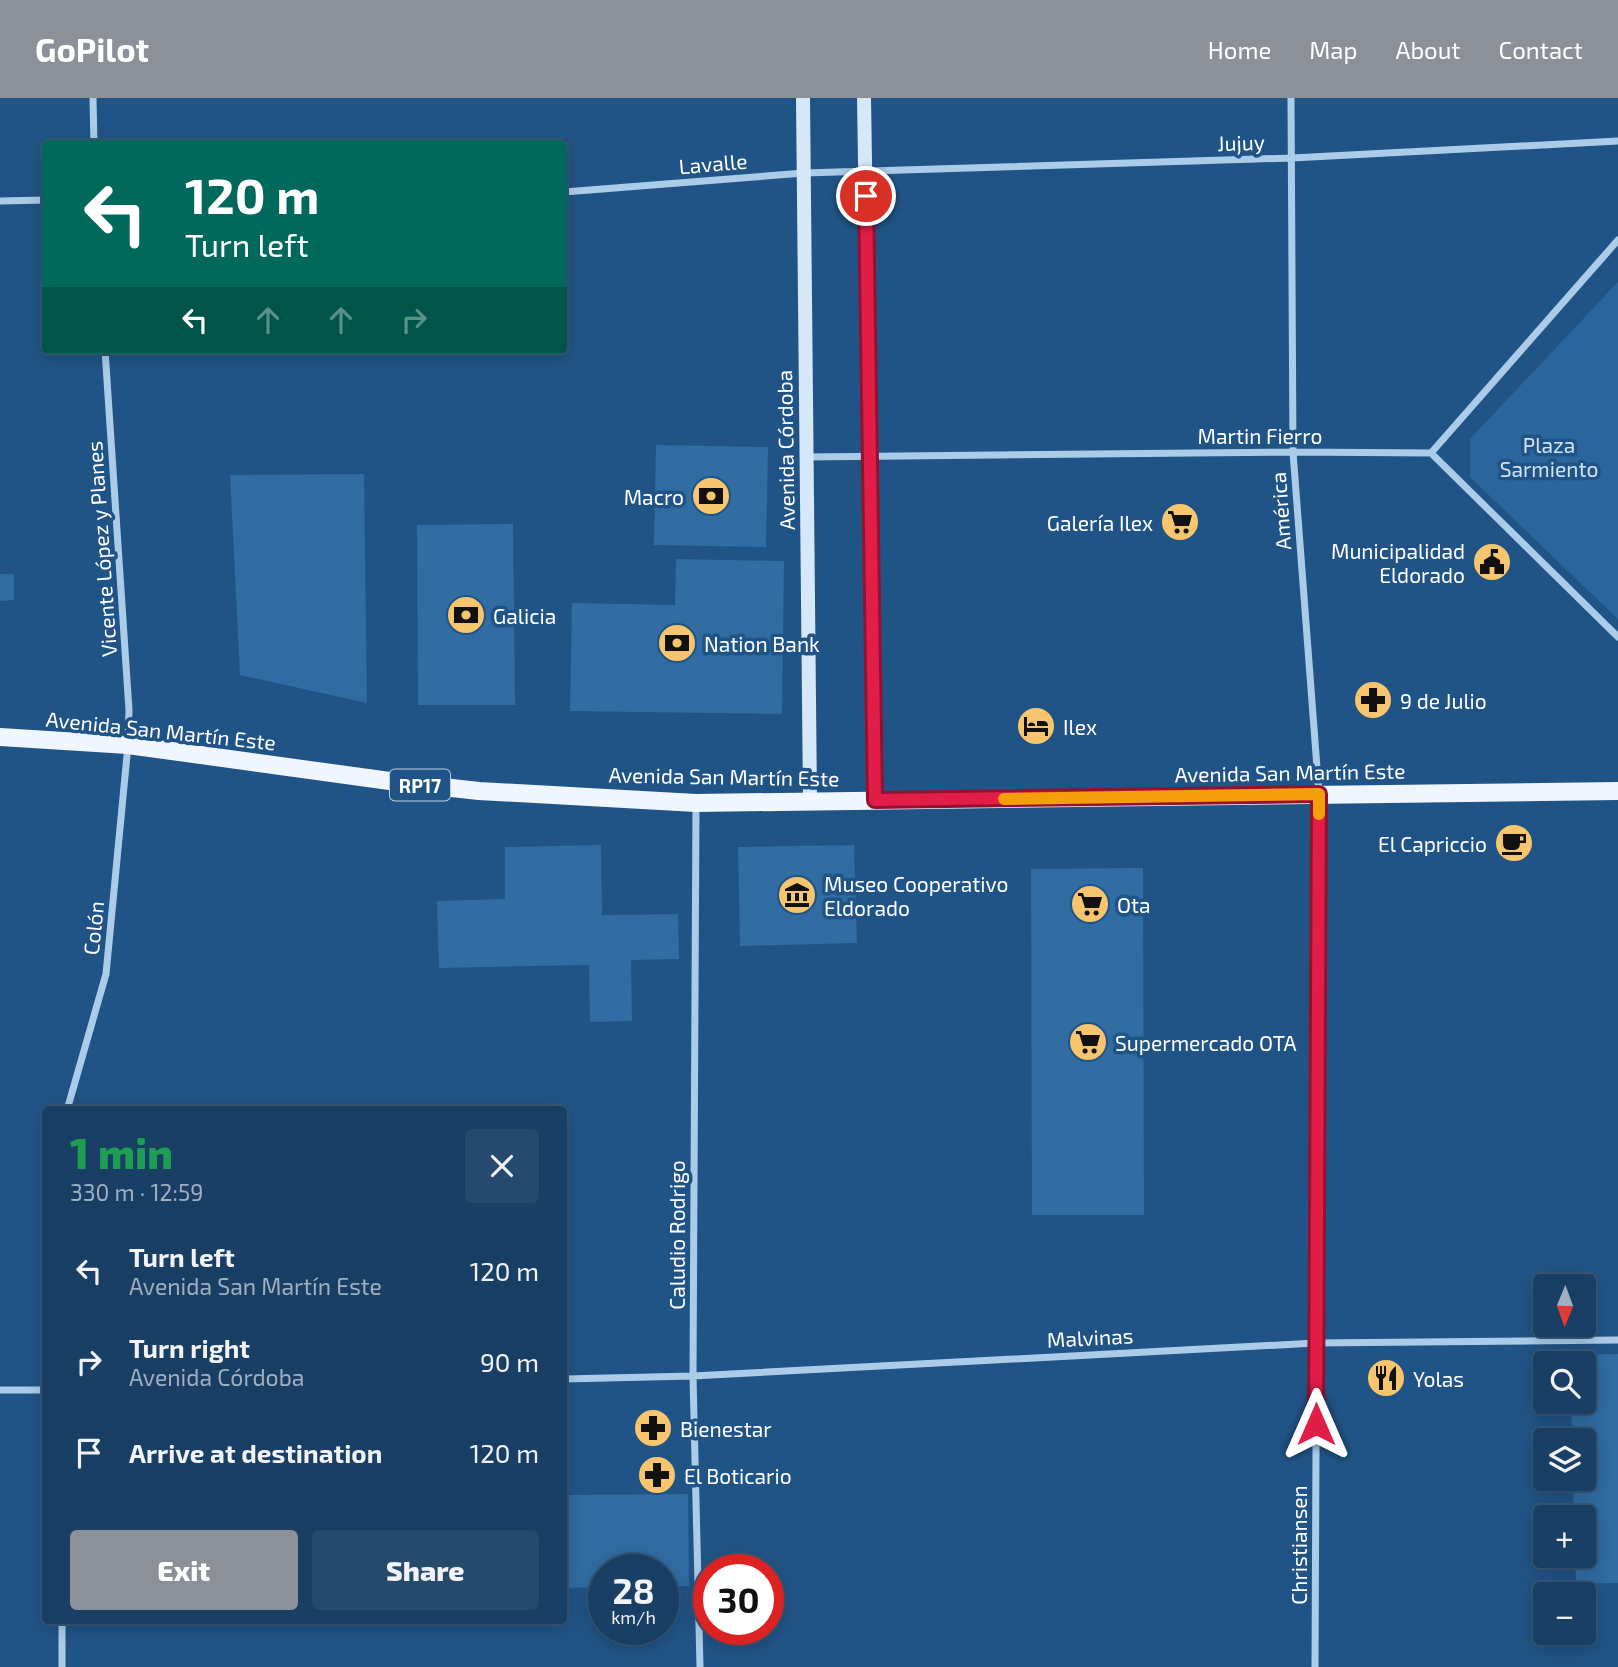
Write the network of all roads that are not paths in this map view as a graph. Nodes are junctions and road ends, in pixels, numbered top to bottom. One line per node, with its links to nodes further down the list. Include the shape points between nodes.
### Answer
1 (93, 98): 5 (street)
2 (803, 98): 9 (main road, Avenida Córdoba)
3 (864, 98): 8 (main road)
4 (1292, 98): 7 (street, América)
5 (94, 140)
6 (1618, 141): 7 (street, Jujuy)
7 (1292, 158): 8 (street, Jujuy); 15 (street, América)
8 (866, 170): 9 (street, Lavalle); 17 (main road)
9 (804, 173): 10 (street, Lavalle); 18 (main road, Avenida Córdoba)
10 (567, 192)
11 (0, 201): 12 (street)
12 (42, 201)
13 (1618, 240): 16 (street)
14 (105, 354): 21 (street, Vicente López y Planes)
15 (1293, 452): 16 (street, Martin Fierro); 17 (street, Martin Fierro); 23 (street, América)
16 (1431, 453): 19 (street)
17 (870, 456): 18 (street, Martin Fierro); 24 (main road)
18 (806, 457): 25 (main road, Avenida Córdoba)
19 (1618, 637)
20 (0, 737): 21 (main road, Avenida San Martín Este / RP17)
21 (128, 745): 26 (main road, Avenida San Martín Este / RP17, via 452,788); 27 (street, Colón, via 106,974)
22 (1618, 791): 23 (main road, Avenida San Martín Este / RP17)
23 (1319, 794): 24 (main road, Avenida San Martín Este / RP17); 29 (street, Christiansen)
24 (875, 800): 25 (main road, Avenida San Martín Este / RP17)
25 (810, 801): 26 (main road, Avenida San Martín Este / RP17)
26 (696, 803): 30 (street, Caludio Rodrigo)
27 (68, 1106)
28 (1618, 1340): 29 (street, Malvinas)
29 (1316, 1343): 30 (street, Malvinas); 37 (street, Christiansen)
30 (693, 1376): 31 (street, Malvinas); 36 (street, Caludio Rodrigo)
31 (567, 1379)
32 (0, 1390): 33 (street)
33 (42, 1390)
34 (62, 1624): 35 (street)
35 (62, 1667)
36 (700, 1667)
37 (1315, 1667)

